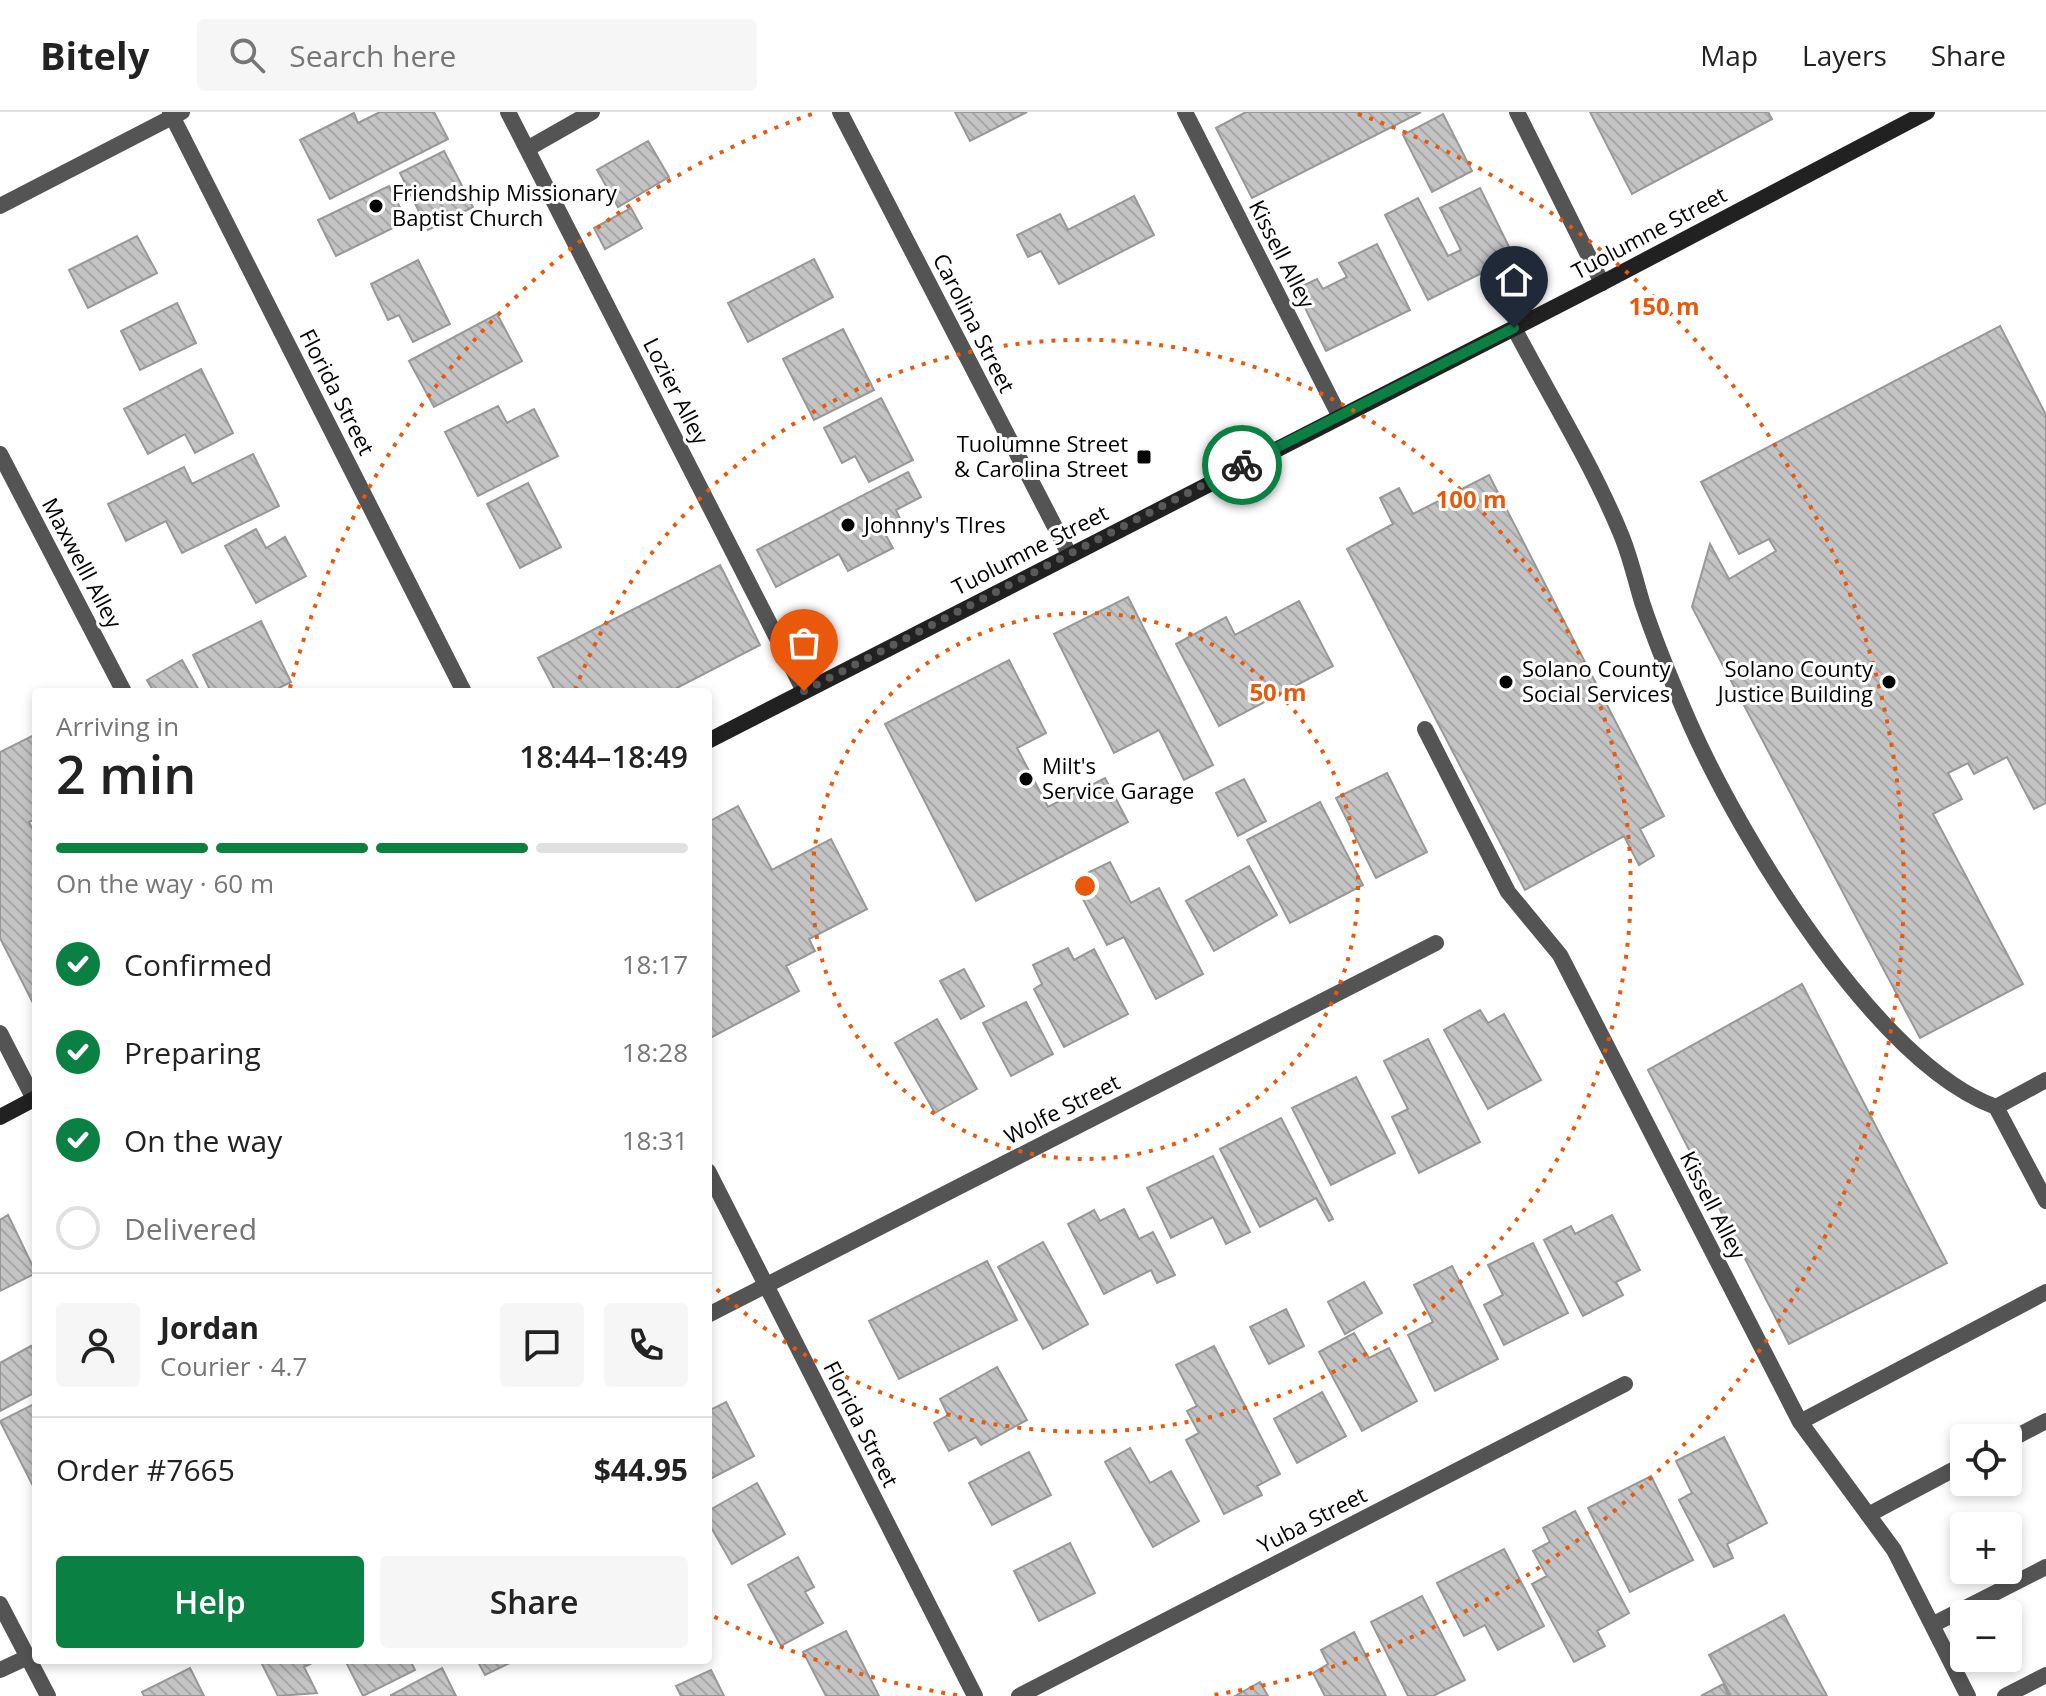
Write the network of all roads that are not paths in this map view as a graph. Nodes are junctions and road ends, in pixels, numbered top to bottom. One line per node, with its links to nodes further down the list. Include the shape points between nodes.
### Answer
1 (508, 112): 8 (street, Lozier Alley)
2 (840, 112): 14 (street, Carolina Street)
3 (1185, 112): 12 (street, Kissell Alley)
4 (1517, 112): 10 (street)
5 (1927, 112): 10 (main road, Tuolumne Street)
6 (590, 113): 8 (street)
7 (175, 114): 9 (street); 16 (street, Florida Street)
8 (527, 149): 17 (street, Lozier Alley)
9 (0, 206)
10 (1602, 283): 11 (main road, Tuolumne Street)
11 (1514, 328): 12 (main road, Tuolumne Street); 25 (street, via 1613,516 1691,726 1770,871 1851,985 1909,1050 1944,1081)
12 (1339, 415): 14 (main road, Tuolumne Street)
13 (0, 454): 15 (street, Maxwelll Alley)
14 (1069, 554): 17 (main road, Tuolumne Street)
15 (122, 688)
16 (462, 688)
17 (804, 691): 19 (main road, Tuolumne Street)
18 (1425, 729): 34 (street, Kissell Alley, via 1508,892 1560,955)
19 (712, 739)
20 (1436, 943): 29 (street, Wolfe Street)
21 (0, 1033): 23 (street)
22 (2046, 1080): 25 (street)
23 (32, 1092)
24 (32, 1100): 26 (main road)
25 (1996, 1107): 28 (street)
26 (0, 1117)
27 (712, 1179): 29 (street, Florida Street)
28 (2046, 1201)
29 (766, 1285): 31 (street, Wolfe Street); 47 (street, Florida Street)
30 (2046, 1292): 34 (street)
31 (712, 1313)
32 (1625, 1384): 48 (street, Yuba Street)
33 (2046, 1421): 35 (street)
34 (1800, 1422): 37 (street, Kissell Alley)
35 (2022, 1434)
36 (1950, 1471): 37 (street)
37 (1868, 1515): 40 (street, Kissell Alley, via 1894,1550)
38 (2046, 1567): 40 (street)
39 (0, 1604): 41 (street)
40 (1932, 1625): 49 (street, Kissell Alley)
41 (32, 1658)
42 (32, 1662): 44 (street)
43 (35, 1664): 46 (street)
44 (0, 1670)
45 (2046, 1675): 50 (street)
46 (48, 1696)
47 (975, 1696)
48 (1019, 1696)
49 (1968, 1696)
50 (2005, 1696)

